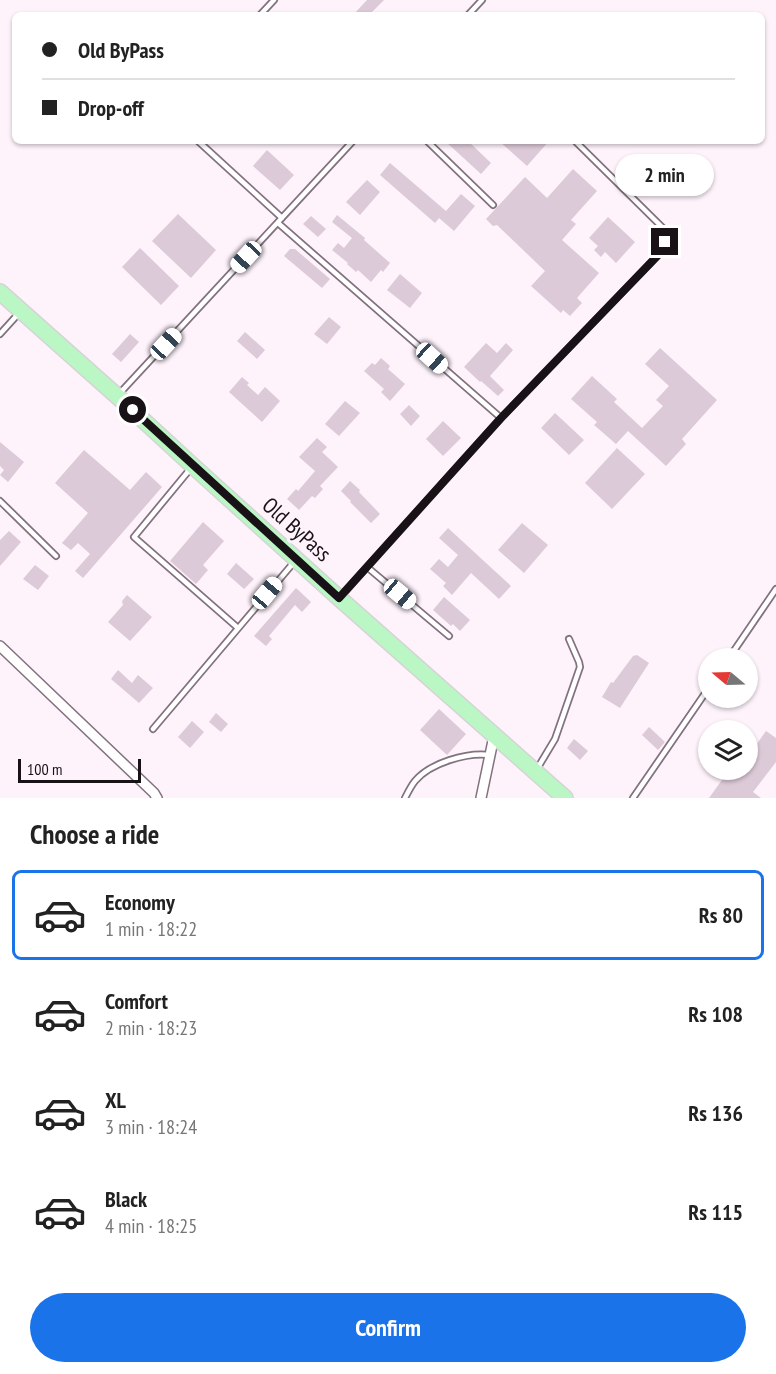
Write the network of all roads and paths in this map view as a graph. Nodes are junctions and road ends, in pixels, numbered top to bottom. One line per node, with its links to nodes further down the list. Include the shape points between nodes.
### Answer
1 (274, 0): 3 (lane)
2 (482, 0): 4 (lane)
3 (263, 12)
4 (471, 12)
5 (201, 144): 10 (lane)
6 (350, 144): 10 (lane)
7 (430, 144): 9 (lane)
8 (578, 144): 15 (lane, via 663,228 663,250)
9 (493, 205)
10 (280, 220): 14 (lane); 15 (lane)
11 (0, 292): 12 (main road, Old ByPass)
12 (22, 310): 13 (lane); 14 (main road, Old ByPass)
13 (0, 334)
14 (117, 396): 16 (main road, Old ByPass)
15 (501, 418): 22 (lane)
16 (193, 466): 21 (main road, Old ByPass); 25 (lane, via 134,537)
17 (0, 501): 18 (lane)
18 (7, 507): 19 (lane); 20 (lane)
19 (0, 513)
20 (56, 556)
21 (297, 559): 24 (main road, Old ByPass); 25 (lane)
22 (367, 567): 24 (lane); 26 (lane)
23 (776, 589): 29 (lane)
24 (339, 598): 32 (main road, Old ByPass)
25 (238, 628): 31 (lane)
26 (449, 636)
27 (570, 639): 34 (lane, via 580,667 555,740)
28 (0, 646): 35 (street)
29 (736, 648)
30 (698, 704): 39 (lane)
31 (153, 729)
32 (494, 736): 33 (street); 34 (main road, Old ByPass)
33 (490, 755): 36 (lane, via 476,754 431,768 413,783); 37 (street)
34 (536, 771): 38 (main road, Old ByPass)
35 (157, 798)
36 (405, 798)
37 (481, 798)
38 (565, 798)
39 (633, 798)

